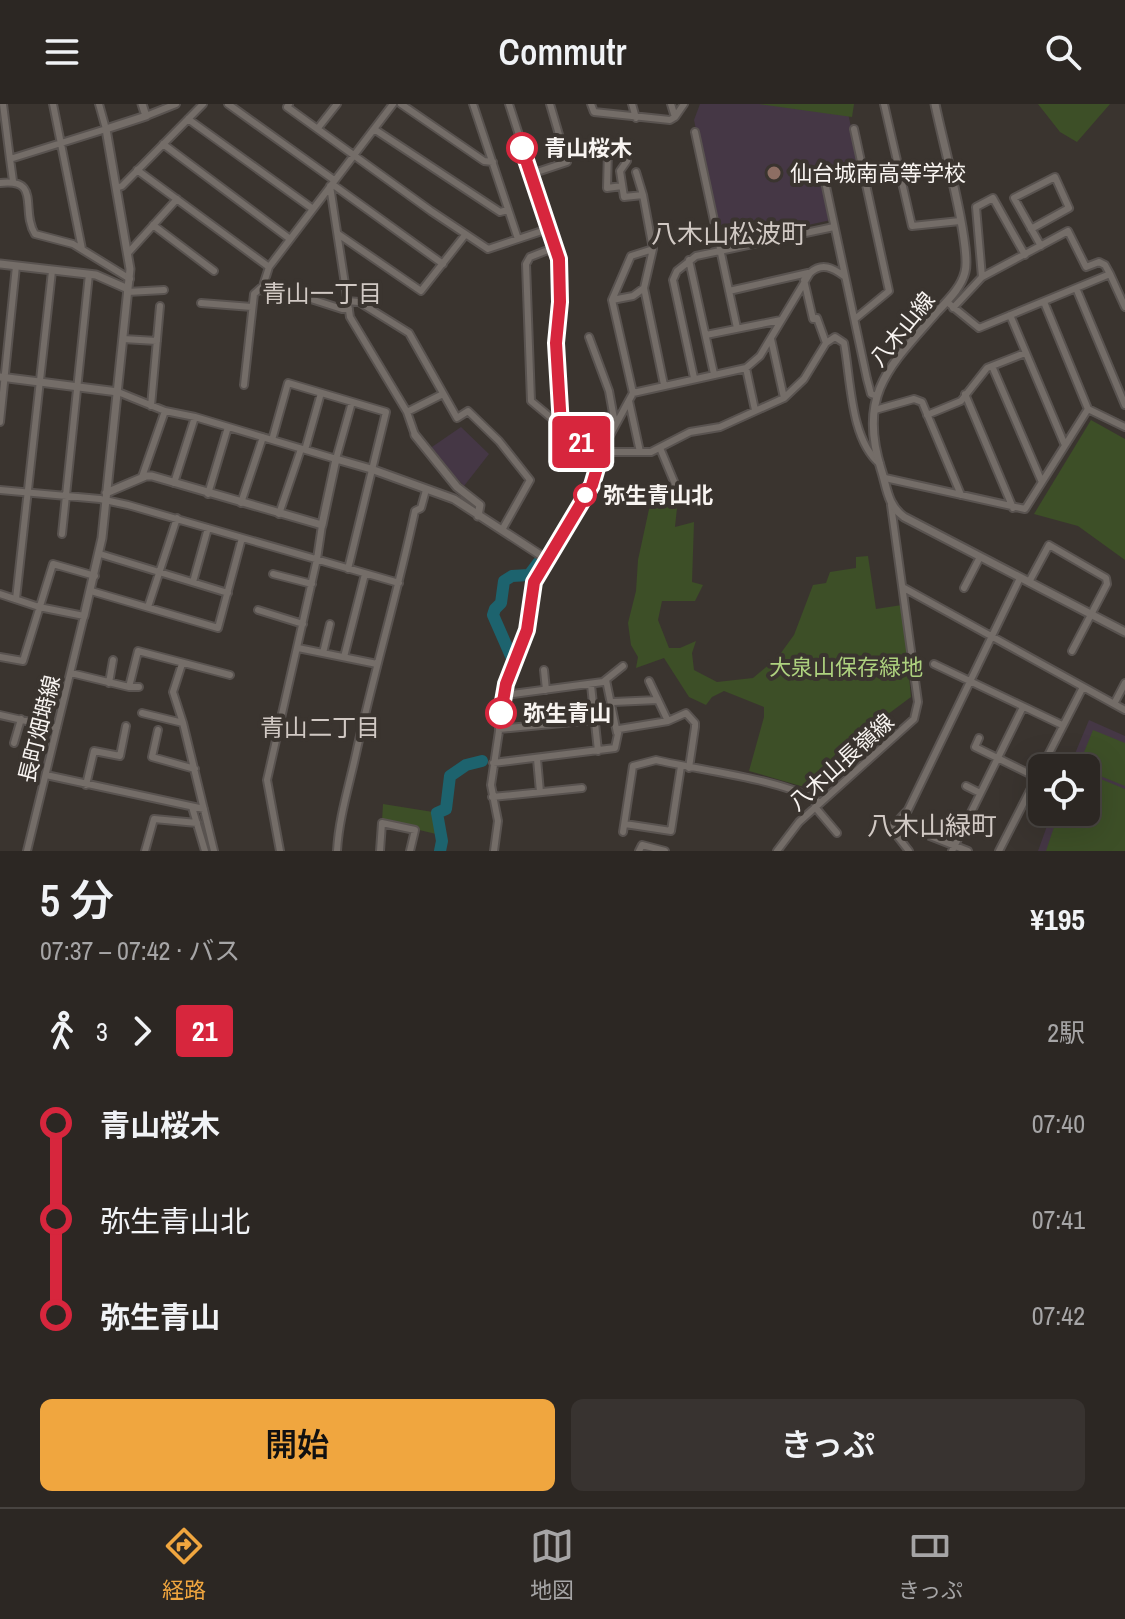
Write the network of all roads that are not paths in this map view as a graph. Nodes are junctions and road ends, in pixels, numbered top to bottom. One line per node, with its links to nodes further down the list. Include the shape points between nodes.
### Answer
1 (3, 104): 34 (street)
2 (53, 104): 30 (street)
3 (99, 104): 26 (street)
4 (142, 104): 21 (street)
5 (176, 104): 21 (street)
6 (203, 104): 24 (street)
7 (228, 104): 43 (street)
8 (289, 104): 25 (street)
9 (337, 104): 25 (street)
10 (393, 104): 27 (street)
11 (401, 104): 36 (street)
12 (473, 104): 36 (street)
13 (509, 104): 39 (street)
14 (550, 104): 39 (street, via 567,162)
15 (591, 104): 23 (street, via 594,112)
16 (632, 104): 23 (street)
17 (671, 104): 22 (street)
18 (684, 104): 22 (street)
19 (884, 104): 50 (street, via 912,226)
20 (935, 104): 50 (street, 八木山線)
21 (146, 116): 26 (street)
22 (675, 117): 23 (street)
23 (636, 118)
24 (188, 119): 31 (street); 48 (street)
25 (318, 128): 33 (street)
26 (106, 129): 30 (street); 45 (street)
27 (374, 129): 33 (street); 49 (street, via 500,212)
28 (854, 129): 95 (street, via 889,291)
29 (695, 132): 63 (street)
30 (63, 143): 34 (street); 61 (street)
31 (163, 144): 37 (street); 57 (street)
32 (608, 149): 44 (street, via 607,188)
33 (354, 155): 43 (street); 56 (street)
34 (10, 159): 41 (street)
35 (627, 161): 44 (street, via 620,171)
36 (493, 162): 49 (street)
37 (137, 170): 45 (street); 47 (street)
38 (636, 172): 46 (street)
39 (531, 174): 53 (street)
40 (824, 177): 52 (street)
41 (13, 181): 42 (street); 61 (street, via 27,191 35,234)
42 (0, 183)
43 (332, 184): 48 (street); 55 (street); 68 (street)
44 (622, 186): 46 (street, via 624,197)
45 (116, 188): 64 (street)
46 (643, 195): 62 (street)
47 (177, 199): 51 (street); 70 (street)
48 (313, 209): 57 (street)
49 (508, 210): 58 (street)
50 (960, 221): 90 (street, 八木山線, via 966,271)
51 (153, 225): 64 (street); 72 (street)
52 (834, 227): 63 (street); 76 (street)
53 (548, 229): 58 (street); 60 (street)
54 (1031, 229): 54 (street, via 1014,198 1055,177 1069,208); 59 (street)
55 (338, 234): 68 (street, via 421,291); 89 (street)
56 (465, 235): 58 (street, via 488,249); 68 (street)
57 (290, 239): 70 (street)
58 (518, 239)
59 (1041, 246): 65 (street); 75 (street, via 1068,231 1086,267 1099,262)
60 (553, 248): 134 (street, via 559,259 556,343); 134 (street, via 526,264 531,401)
61 (82, 249): 78 (street)
62 (653, 249): 80 (street); 86 (street, via 631,256)
63 (720, 251): 66 (street); 85 (street)
64 (128, 253): 78 (street)
65 (1025, 255): 77 (street); 77 (street, via 993,198 976,207)
66 (689, 260): 98 (street); 109 (street, via 673,280)
67 (0, 264): 69 (street)
68 (443, 264)
69 (16, 266): 71 (street); 108 (street)
70 (269, 267): 84 (street)
71 (52, 271): 74 (street); 110 (street)
72 (214, 271)
73 (810, 273): 76 (street, via 824,267); 79 (street); 85 (street)
74 (89, 274): 82 (street); 113 (street)
75 (1110, 274): 81 (street); 93 (street)
76 (844, 276): 95 (street)
77 (982, 277): 90 (street)
78 (130, 279): 82 (street)
79 (804, 280): 96 (street); 103 (street, via 813,319)
80 (644, 288): 86 (street); 112 (street)
81 (1076, 288): 87 (street); 123 (street)
82 (128, 290): 83 (street); 101 (street)
83 (164, 290)
84 (260, 290): 89 (street, via 286,291 342,309); 92 (street)
85 (729, 291): 97 (street)
86 (612, 300): 116 (street)
87 (1044, 302): 94 (street); 125 (street)
88 (201, 303): 92 (street)
89 (348, 305): 117 (street, via 359,302 409,333); 129 (street, via 350,317)
90 (950, 305): 94 (street, via 979,328); 119 (street, 八木山線, via 886,372)
91 (160, 306): 102 (street)
92 (252, 307): 111 (street)
93 (1125, 307)
94 (1010, 315): 104 (street)
95 (855, 319): 119 (street, via 871,394)
96 (781, 320): 97 (street); 100 (street)
97 (737, 328): 98 (street)
98 (706, 335): 107 (street)
99 (589, 337): 133 (street)
100 (771, 337): 106 (street); 120 (street)
101 (123, 339): 102 (street); 114 (street)
102 (157, 341): 124 (street)
103 (826, 343): 120 (street, via 804,379); 146 (street, via 835,337 844,343 855,425)
104 (1025, 353): 105 (street); 140 (street)
105 (992, 366): 118 (street); 150 (street)
106 (746, 368): 107 (street); 126 (street)
107 (714, 374): 109 (street)
108 (2, 378): 110 (street); 132 (street)
109 (694, 378): 112 (street)
110 (40, 382): 113 (street); 155 (street)
111 (244, 385)
112 (664, 385): 116 (street)
113 (78, 386): 114 (street); 158 (street)
114 (118, 392): 124 (street); 159 (street)
115 (321, 393): 122 (street); 139 (street, via 288,383); 142 (street)
116 (633, 393): 121 (street)
117 (443, 394): 129 (street); 168 (street, via 457,418 468,411 530,480)
118 (965, 394): 130 (street, via 961,401); 162 (street)
119 (877, 396): 127 (street, 八木山線)
120 (784, 398): 126 (street)
121 (629, 401): 133 (street); 144 (street)
122 (352, 402): 145 (street); 147 (street, via 386,412)
123 (1125, 405)
124 (151, 406): 128 (street)
125 (1088, 409): 136 (street); 140 (street)
126 (755, 410): 141 (street)
127 (875, 410): 130 (street, via 914,399 922,402); 146 (street, 八木山線)
128 (165, 411): 131 (street); 148 (street)
129 (407, 412): 137 (street)
130 (927, 415): 157 (street)
131 (195, 417): 135 (street); 151 (street)
132 (0, 422)
133 (615, 424): 143 (street)
134 (561, 426): 143 (street, via 582,443)
135 (228, 427): 138 (street); 156 (street)
136 (1125, 427)
137 (415, 435): 164 (street, via 457,487 480,505)
138 (263, 437): 139 (street); 160 (street)
139 (272, 440): 142 (street)
140 (1064, 443): 150 (street)
141 (660, 448): 144 (street); 152 (street)
142 (303, 449): 145 (street); 163 (street)
143 (602, 450): 144 (street); 174 (street, via 592,485)
144 (640, 452)
145 (336, 459): 147 (street); 166 (street)
146 (880, 464): 149 (street, 八木山線)
147 (371, 469): 154 (street); 175 (street)
148 (142, 477): 151 (street); 159 (street)
149 (885, 478): 157 (street); 161 (street, 八木山線)
150 (1041, 481): 162 (street, via 1027,508)
151 (174, 483): 156 (street)
152 (675, 484)
153 (0, 490): 155 (street)
154 (426, 490): 164 (street, via 454,499); 183 (street, via 415,511)
155 (28, 493): 158 (street); 190 (street)
156 (208, 494): 160 (street)
157 (961, 495): 162 (street)
158 (67, 497): 159 (street); 169 (street)
159 (106, 497): 165 (street); 171 (street)
160 (241, 503): 163 (street)
161 (891, 505): 172 (street); 185 (street, 八木山長嶺線)
162 (1013, 508)
163 (279, 514): 166 (street)
164 (478, 516): 168 (street)
165 (177, 518): 167 (street); 176 (street)
166 (322, 525): 173 (street)
167 (208, 528): 170 (street); 181 (street)
168 (502, 530): 174 (street)
169 (62, 534)
170 (242, 538): 173 (street); 188 (street)
171 (100, 554): 176 (street); 179 (street)
172 (980, 557): 180 (street); 186 (street)
173 (317, 559): 175 (street); 184 (street)
174 (548, 560): 223 (street, via 534,582 527,630)
175 (348, 569): 178 (street)
176 (159, 571): 181 (street); 192 (street)
177 (273, 574): 184 (street)
178 (365, 574): 183 (street); 204 (street)
179 (95, 576): 187 (street); 191 (street, via 53,564)
180 (1020, 578): 182 (street); 199 (street)
181 (193, 582): 188 (street)
182 (1029, 582): 194 (street); 194 (street, via 1049,545 1106,578)
183 (399, 583): 207 (street)
184 (312, 584): 196 (street)
185 (904, 588): 199 (street); 260 (street, 八木山長嶺線, via 918,702 914,719)
186 (964, 588)
187 (91, 591): 192 (street); 195 (street)
188 (228, 593): 192 (street, via 218,628)
189 (1, 596): 190 (street)
190 (16, 599): 191 (street)
191 (39, 607): 195 (street); 203 (street, via 23,661)
192 (148, 607)
193 (258, 610): 196 (street)
194 (1091, 615): 198 (street); 201 (street)
195 (84, 616): 211 (street, 長町畑塒線)
196 (303, 624): 200 (street)
197 (330, 624): 202 (street)
198 (1125, 632)
199 (992, 638): 215 (street); 221 (street)
200 (298, 648): 202 (street); 275 (street, via 267,780)
201 (1072, 651)
202 (323, 653): 204 (street)
203 (0, 657)
204 (344, 657): 207 (street)
205 (113, 660): 216 (street)
206 (182, 664): 212 (street); 219 (street, via 138,651); 234 (street, via 173,692)
207 (377, 664): 276 (street, via 338,823)
208 (934, 664): 215 (street)
209 (623, 666): 213 (street)
210 (544, 670): 222 (street)
211 (71, 673): 216 (street); 237 (street, 長町畑塒線)
212 (230, 675)
213 (606, 680): 218 (street); 225 (street)
214 (649, 681): 224 (street)
215 (971, 682): 227 (street); 283 (street, via 908,810 891,828)
216 (109, 683): 219 (street)
217 (1125, 683): 226 (street)
218 (591, 685): 222 (street); 232 (street)
219 (129, 687): 220 (street)
220 (139, 687)
221 (1083, 687): 226 (street); 235 (street)
222 (546, 690): 223 (street)
223 (505, 695): 238 (street)
224 (658, 700): 225 (street); 233 (street)
225 (613, 702): 240 (street)
226 (1114, 704): 228 (street)
227 (1023, 707): 235 (street); 245 (street)
228 (1125, 710)
229 (142, 713): 234 (street)
230 (0, 715): 231 (street)
231 (21, 719): 237 (street); 242 (street)
232 (593, 720): 238 (street); 243 (street)
233 (668, 721): 240 (street); 249 (street, via 686,713 695,723)
234 (183, 723): 250 (street)
235 (1062, 725): 244 (street)
236 (126, 726): 253 (street, via 120,756 94,751)
237 (57, 728): 252 (street, 長町畑塒線)
238 (499, 729): 247 (street)
239 (158, 730): 250 (street, via 152,757)
240 (617, 733): 243 (street, via 615,748)
241 (979, 738): 245 (street, via 975,747)
242 (14, 743)
243 (598, 751): 246 (street)
244 (1048, 754)
245 (998, 758): 251 (street); 257 (street)
246 (537, 759): 247 (street); 256 (street)
247 (493, 763): 259 (street)
248 (681, 766): 249 (street); 266 (street, via 656,760 633,766); 266 (street, via 671,831)
249 (689, 768): 260 (street, via 771,785 813,798)
250 (195, 769): 262 (street)
251 (1028, 773)
252 (46, 775): 253 (street); 271 (street, 長町畑塒線)
253 (86, 785): 261 (street)
254 (966, 786): 257 (street)
255 (582, 788): 256 (street)
256 (540, 792): 259 (street)
257 (980, 793): 264 (street)
258 (1028, 793): 285 (street)
259 (492, 797): 279 (street, via 498,821)
260 (817, 805): 268 (street); 282 (street, 八木山長嶺線)
261 (192, 807): 262 (street); 265 (street)
262 (204, 809): 274 (street)
263 (957, 815): 264 (street)
264 (967, 819): 270 (street)
265 (197, 823): 272 (street, via 154,819); 273 (street)
266 (625, 824): 267 (street)
267 (623, 832)
268 (837, 833)
269 (925, 834): 270 (street)
270 (953, 848): 284 (street)
271 (27, 851)
272 (145, 851)
273 (205, 851)
274 (214, 851)
275 (280, 851)
276 (337, 851)
277 (380, 851): 278 (street, via 382,823 415,830)
278 (410, 851)
279 (494, 851)
280 (639, 851): 281 (street, via 642,845)
281 (665, 851)
282 (777, 851)
283 (909, 851)
284 (968, 851)
285 (999, 851)

